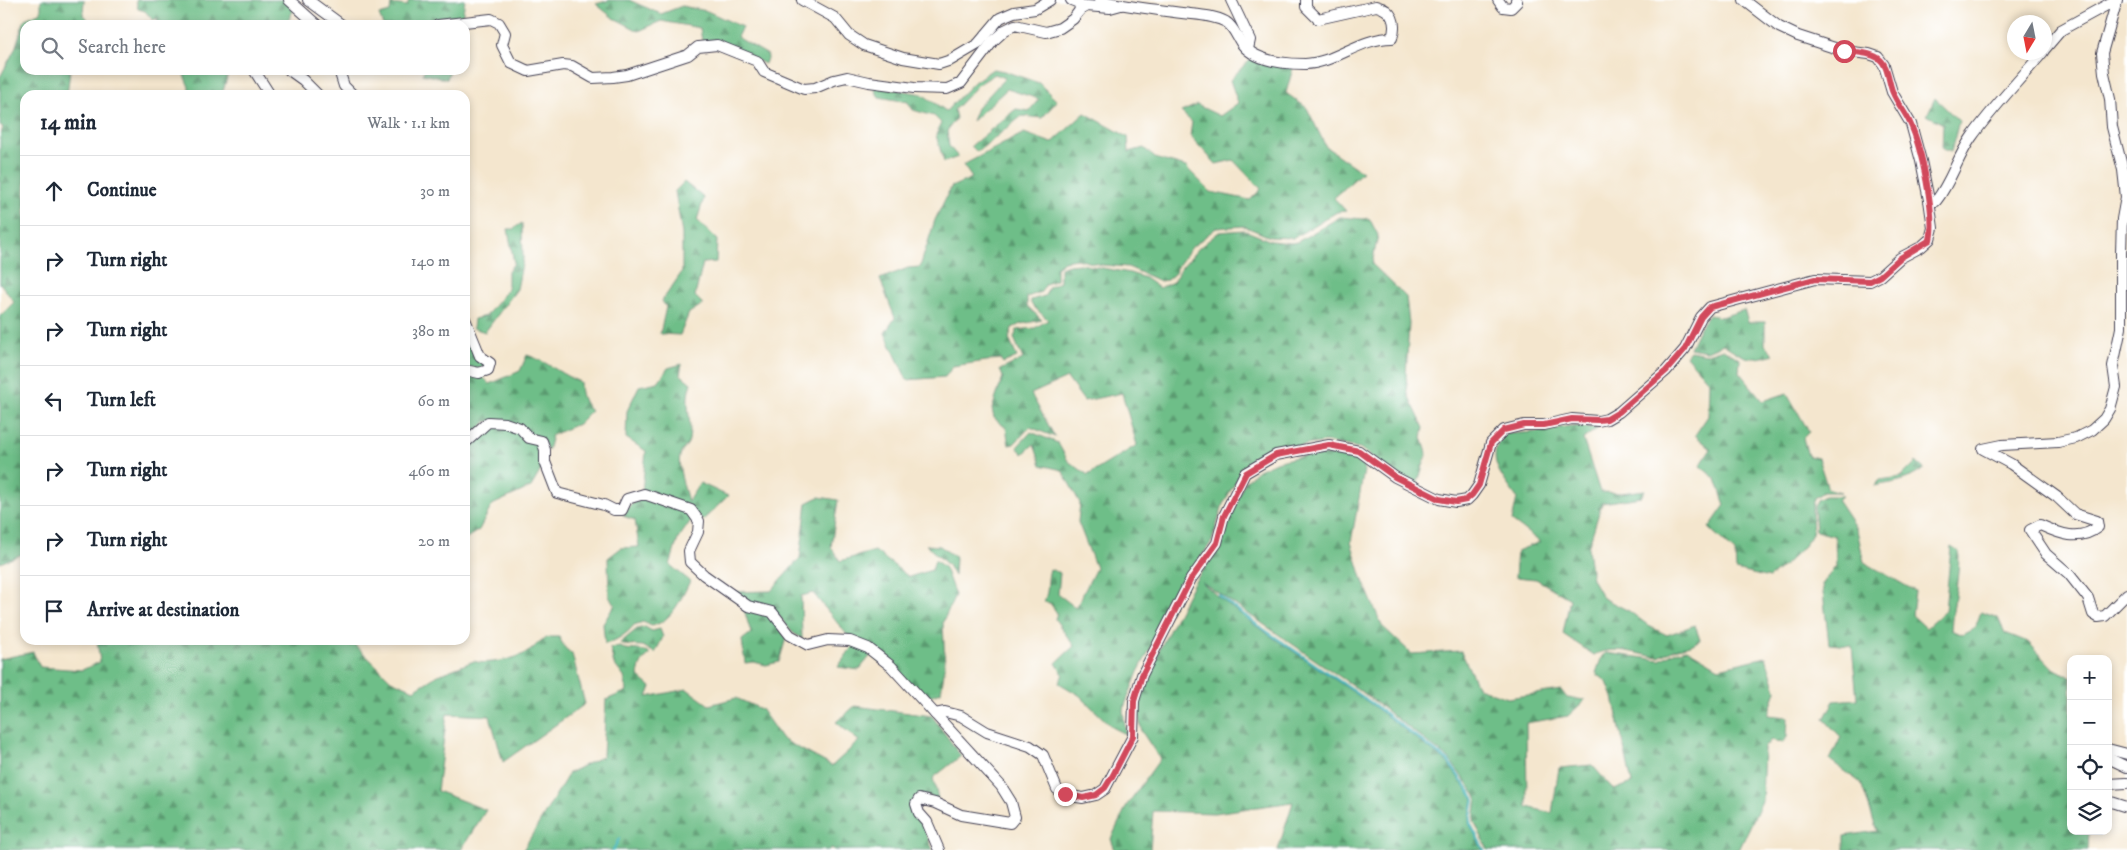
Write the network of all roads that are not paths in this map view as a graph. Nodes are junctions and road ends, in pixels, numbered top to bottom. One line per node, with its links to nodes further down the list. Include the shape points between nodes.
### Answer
1 (289, 0): 15 (street)
2 (308, 0): 16 (street)
3 (802, 0): 4 (street, via 835,18 849,35 864,45 903,58 939,64 978,44 1000,18 1035,9)
4 (1050, 0)
5 (1071, 0): 14 (street, via 1079,3)
6 (1099, 0): 13 (street)
7 (1231, 0): 19 (street, via 1250,40)
8 (1306, 0): 19 (street, via 1306,7 1318,19 1376,6 1385,8 1393,16 1395,28 1392,38 1379,38 1307,64 1268,60)
9 (1498, 0): 10 (street, via 1503,7 1511,8)
10 (1516, 0)
11 (1744, 0): 27 (street, via 1779,27 1798,36 1844,51 1878,57 1910,124)
12 (2116, 0): 18 (street, via 2061,30); 28 (street, via 2102,53 2112,127 2123,170 2126,197)
13 (1121, 5): 14 (street, via 1110,8 1087,6); 19 (street, via 1212,17 1228,23)
14 (1080, 10): 17 (street, via 1073,20 1046,32 1015,25 1005,30 961,83 947,89 914,88 847,77 804,89 764,72 757,61 716,45 698,48 688,55 628,75 593,78 564,65 528,71 510,64 502,45 504,33 499,23 491,19)
15 (311, 20)
16 (335, 20)
17 (470, 21)
18 (2052, 41)
19 (1248, 49)
20 (2036, 60): 27 (street, via 1971,138 1946,188 1936,201)
21 (257, 75): 24 (street)
22 (296, 75): 25 (street)
23 (341, 75): 26 (street)
24 (267, 90)
25 (313, 90)
26 (348, 90)
27 (1929, 200): 33 (street, via 1933,228 1930,240 1900,258 1880,276 1870,281 1815,279 1710,307 1701,317 1685,349 1666,371 1619,412 1607,419 1572,419 1504,430 1491,443 1479,485 1466,500 1439,499 1395,477 1359,451 1329,445 1276,455 1246,473 1224,516 1217,543 1191,579 1142,675 1134,701 1133,736 1105,788 1096,795 1083,798 1057,789 1044,755 1030,746 987,732 962,716 945,712)
28 (2124, 228): 32 (street, via 2121,328 2113,366 2116,387 2104,420 2076,438 1983,449 2058,497 2075,514 2097,521 2098,527 2082,535 2071,536 2040,525 2030,530 2046,554 2069,574 2088,598 2094,614 2105,616)
29 (470, 331): 30 (street, via 480,356 490,363 488,370)
30 (470, 371)
31 (470, 438): 33 (street, via 488,422 505,423 520,428 528,438 542,441 545,462 557,493 614,510 622,510 628,499 644,494 691,510 699,521 698,532 689,551 690,562 704,575 748,606 772,612 790,635 808,645 828,640 850,641 868,648 891,666)
32 (2127, 594)
33 (935, 714): 42 (street, via 1000,786 1011,802 1015,817 1010,823 1003,823 961,815 920,799 916,804 919,813 927,822)
34 (2112, 750): 35 (street)
35 (2127, 754)
36 (2112, 760): 37 (street)
37 (2127, 767)
38 (2127, 783): 39 (street)
39 (2112, 784)
40 (2112, 802): 41 (street)
41 (2127, 807)
42 (939, 850)

